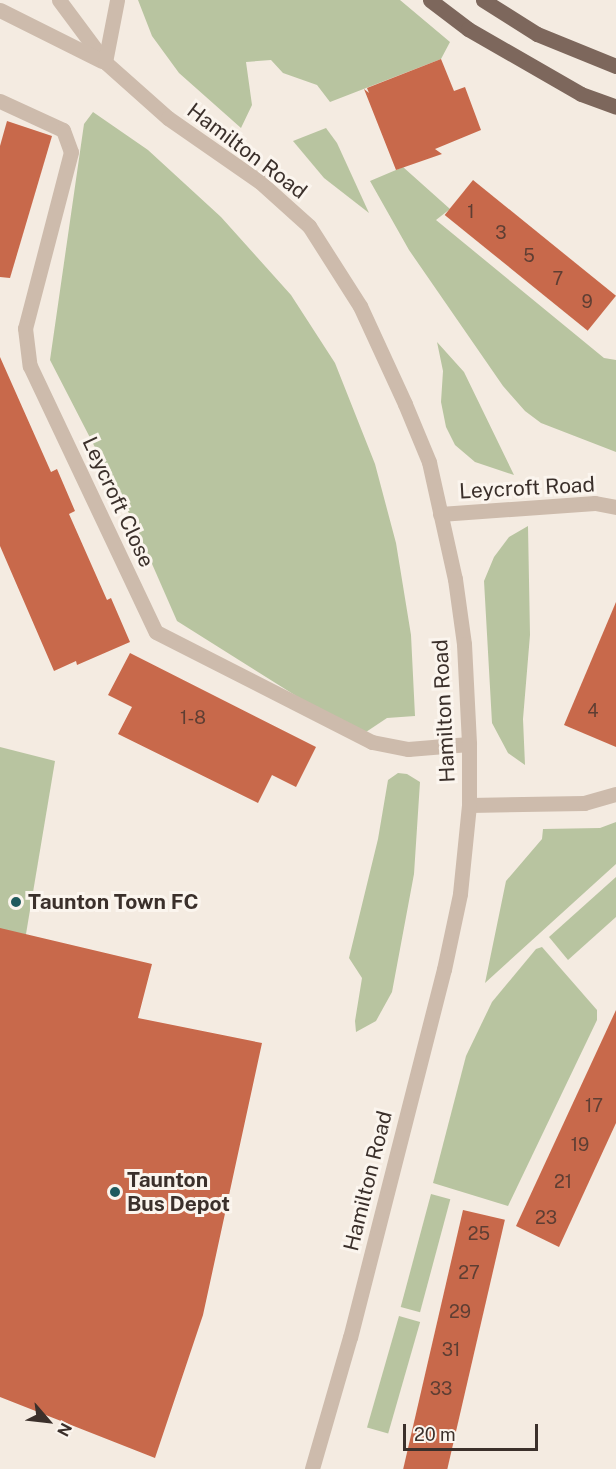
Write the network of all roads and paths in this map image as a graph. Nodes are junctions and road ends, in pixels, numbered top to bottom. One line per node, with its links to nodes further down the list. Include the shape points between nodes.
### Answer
1 (59, 0): 6 (street, Hamilton Road)
2 (117, 0): 6 (street)
3 (430, 0): 9 (main road, via 468,29 581,94)
4 (483, 0): 7 (main road, via 537,34)
5 (0, 10): 6 (street, Hamilton Road)
6 (105, 62): 11 (street, Hamilton Road, via 168,118 260,182 309,226 360,306 405,404 429,462)
7 (616, 66)
8 (0, 101): 12 (street, Leycroft Close, via 63,130 71,152 25,328 30,366 156,632 372,742 408,749)
9 (616, 107)
10 (616, 507): 11 (street, Leycroft Road, via 584,503)
11 (440, 514): 12 (street, Hamilton Road, via 464,644)
12 (469, 744): 14 (street, Hamilton Road)
13 (616, 794): 14 (street, via 584,803)
14 (469, 805): 15 (street, Hamilton Road, via 460,894 444,969 350,1337)
15 (312, 1469)

